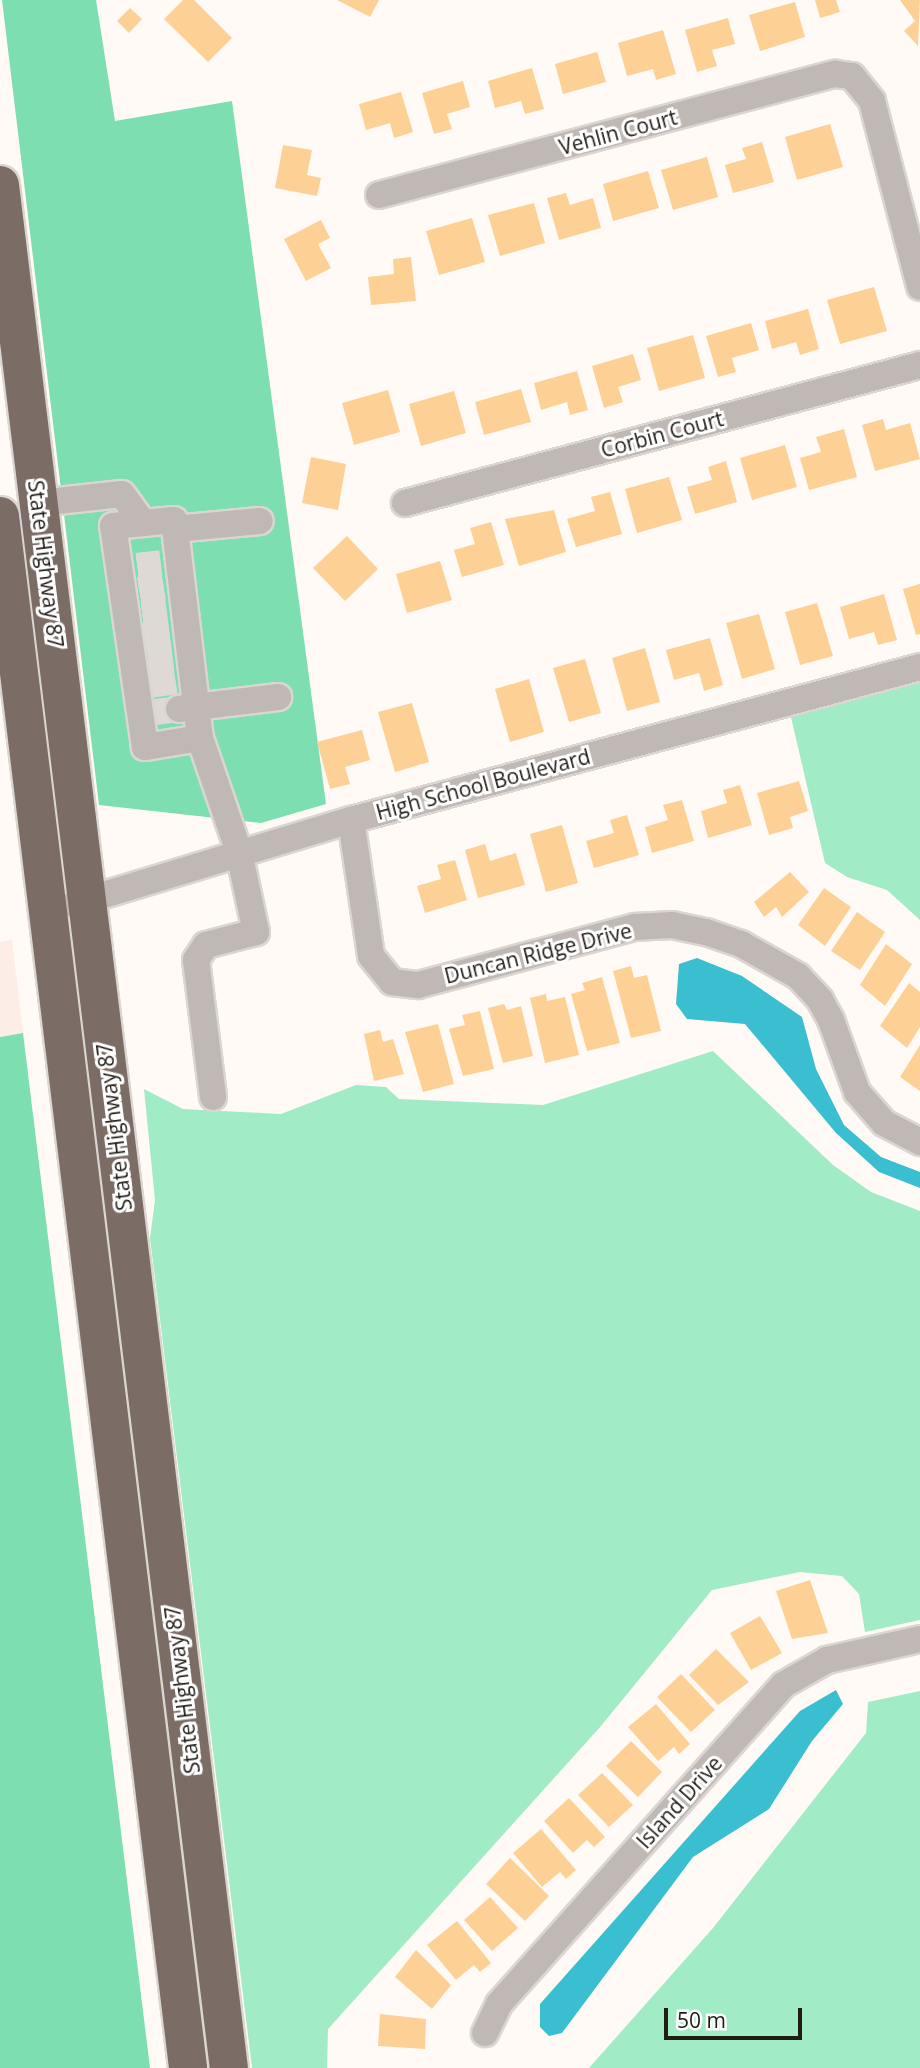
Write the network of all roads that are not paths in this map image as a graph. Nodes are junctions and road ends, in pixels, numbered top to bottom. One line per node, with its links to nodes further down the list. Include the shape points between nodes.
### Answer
1 (0, 185): 3 (highway, State Highway 87)
2 (379, 195): 4 (street, Vehlin Court, via 835,75 856,80 872,101)
3 (4, 246): 6 (highway, State Highway 87)
4 (920, 287)
5 (920, 365): 7 (street, Corbin Court)
6 (38, 503): 10 (street, via 122,494); 19 (highway, State Highway 87)
7 (405, 503)
8 (0, 516): 20 (highway)
9 (260, 521): 11 (street)
10 (144, 523): 11 (street, via 174,520); 12 (street, via 113,526)
11 (175, 529): 12 (street)
12 (156, 624): 15 (street); 15 (street)
13 (920, 667): 17 (street, High School Boulevard)
14 (278, 697): 15 (street)
15 (167, 711): 16 (street); 16 (street, via 145,747)
16 (200, 738): 18 (street)
17 (351, 820): 18 (street, High School Boulevard); 22 (street, Duncan Ridge Drive, via 371,956 392,982 418,985 635,927 672,925 706,932 741,944 798,975 831,1020 857,1092 884,1123)
18 (239, 852): 19 (street, High School Boulevard); 21 (street, via 256,932 206,944 196,960)
19 (88, 901): 20 (street, High School Boulevard); 24 (highway, State Highway 87)
20 (48, 910): 26 (highway)
21 (213, 1097)
22 (920, 1143)
23 (920, 1639): 25 (street, Island Drive, via 827,1660 783,1685 499,2004)
24 (186, 1717): 27 (street, via 178,1805); 28 (highway, State Highway 87)
25 (485, 2033)
26 (188, 2068)
27 (210, 2068)
28 (229, 2068)

